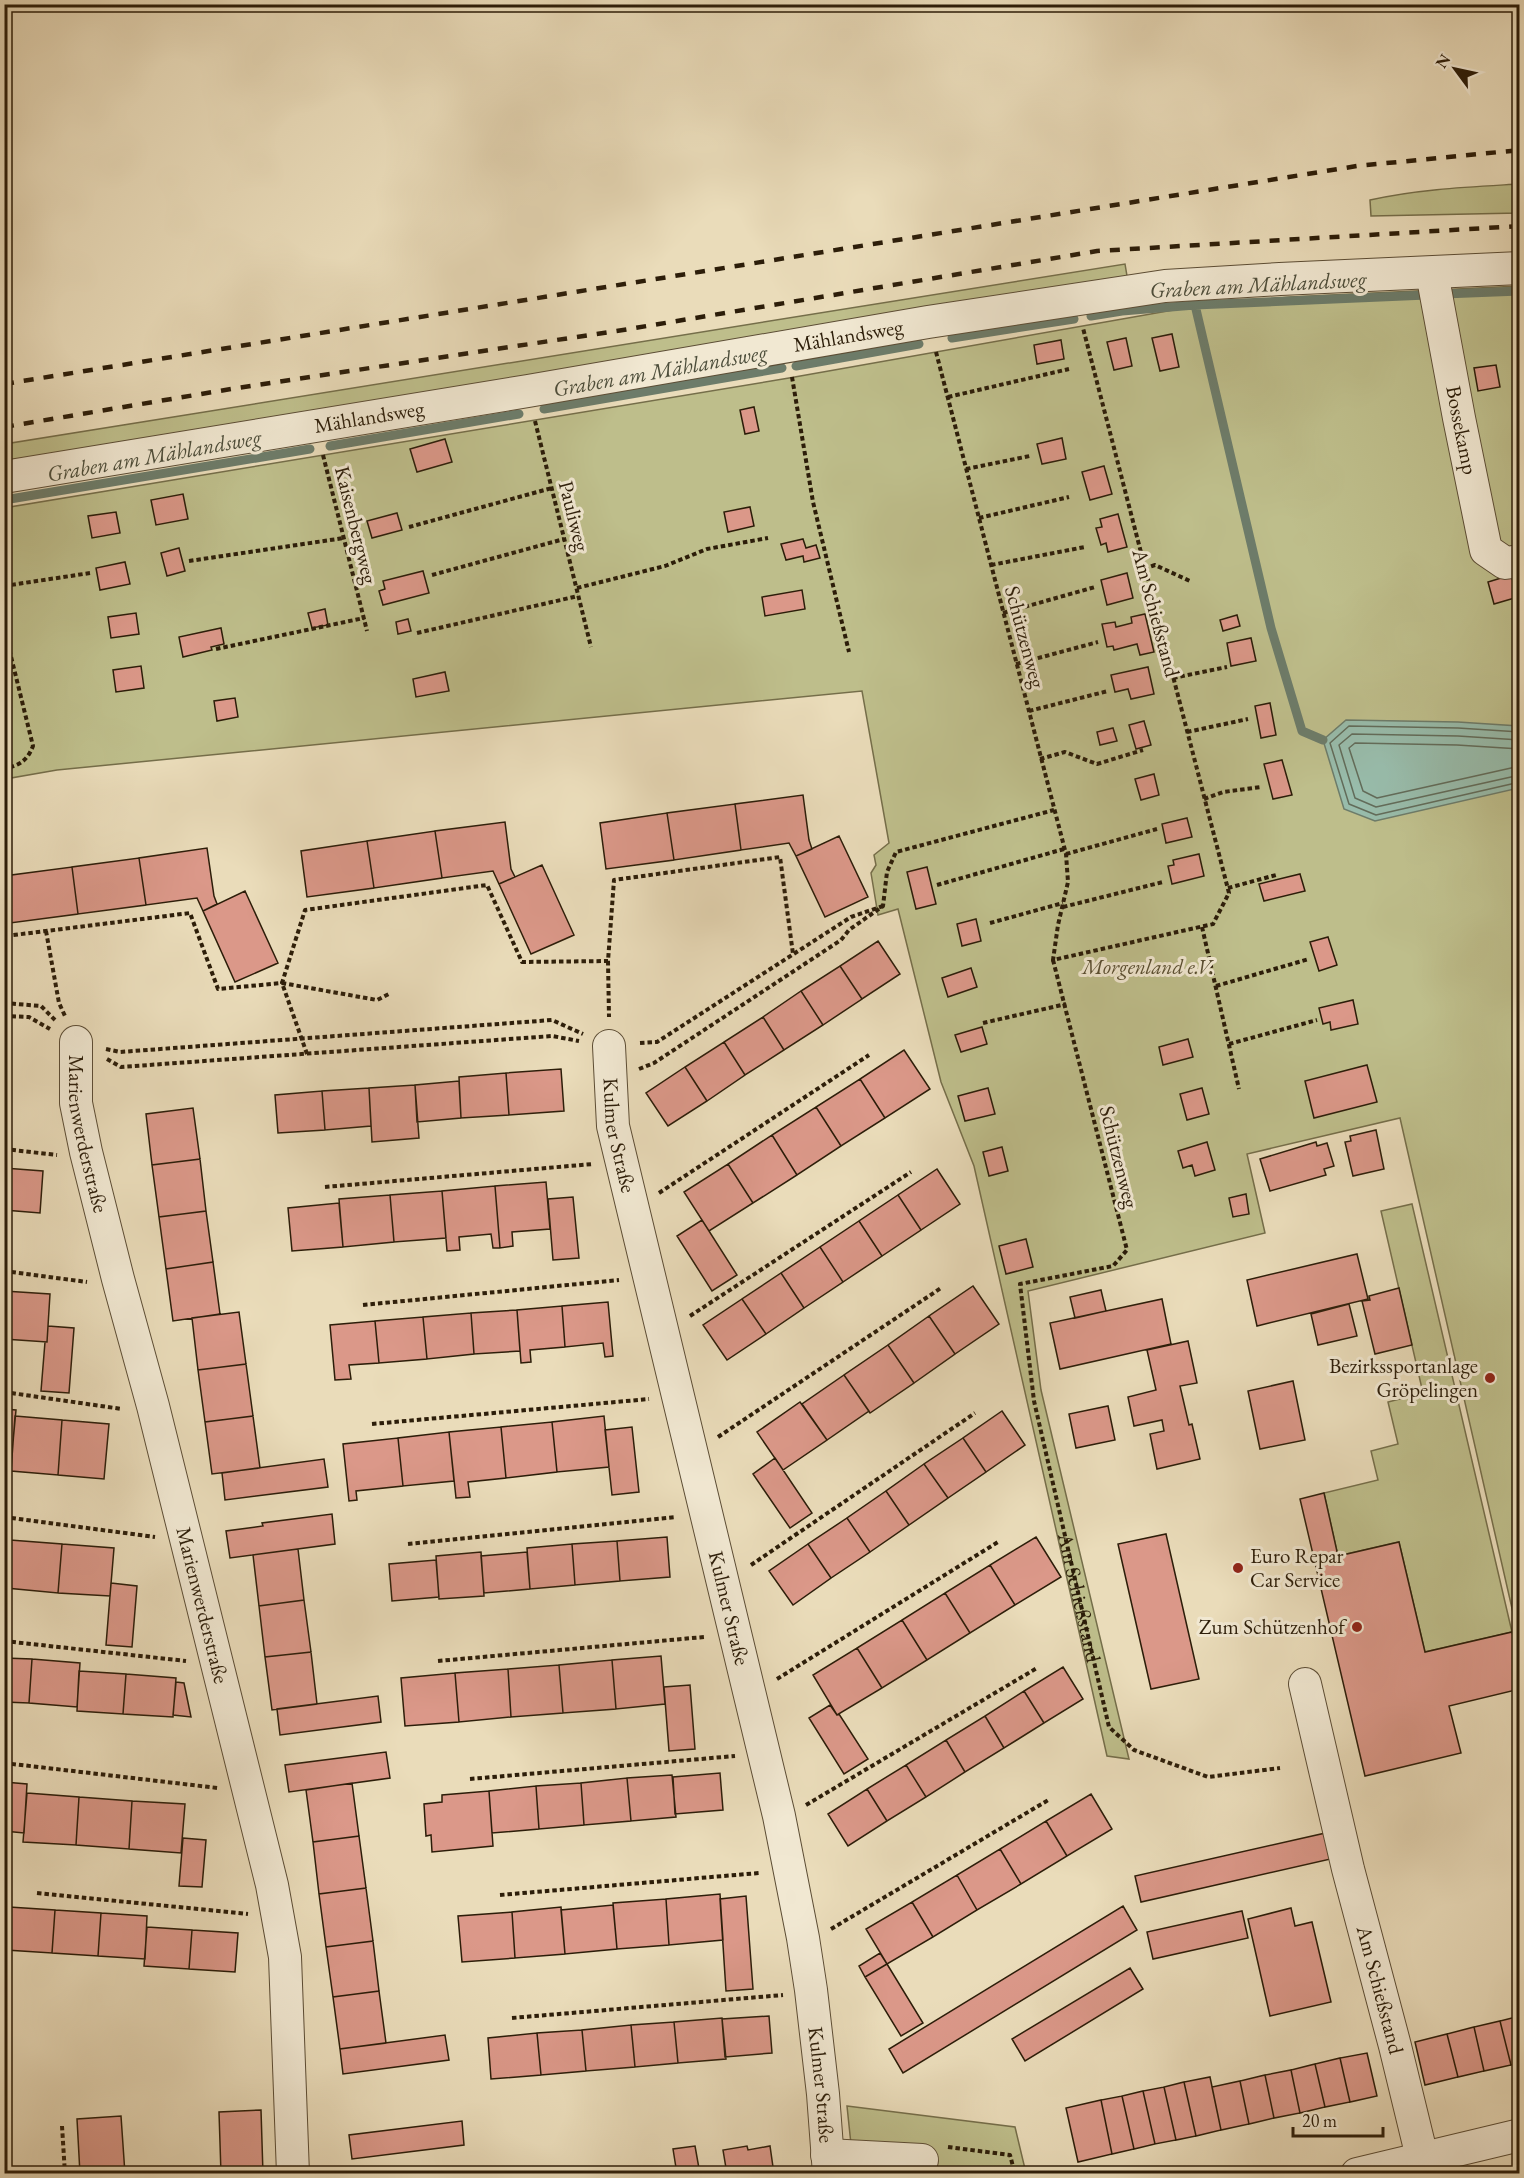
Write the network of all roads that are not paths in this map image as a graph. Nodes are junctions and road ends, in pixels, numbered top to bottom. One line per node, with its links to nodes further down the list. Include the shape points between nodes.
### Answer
1 (1520, 268): 2 (street, Mählandsweg)
2 (1432, 273): 3 (street, Mählandsweg, via 1165,286); 4 (street, Bossekamp, via 1486,550 1505,564)
3 (4, 477)
4 (1520, 561)
5 (609, 1033): 11 (street, Kulmer Straße, via 613,1126 764,1751 803,1938)
6 (76, 1042): 12 (street, Marienwerderstraße, via 76,1103 86,1152 272,1885 285,1957)
7 (1305, 1684): 9 (street, Am Schießstand)
8 (1520, 2135): 9 (street)
9 (1422, 2157): 13 (street)
10 (922, 2160): 11 (street)
11 (828, 2164)
12 (293, 2174)
13 (1357, 2174)

